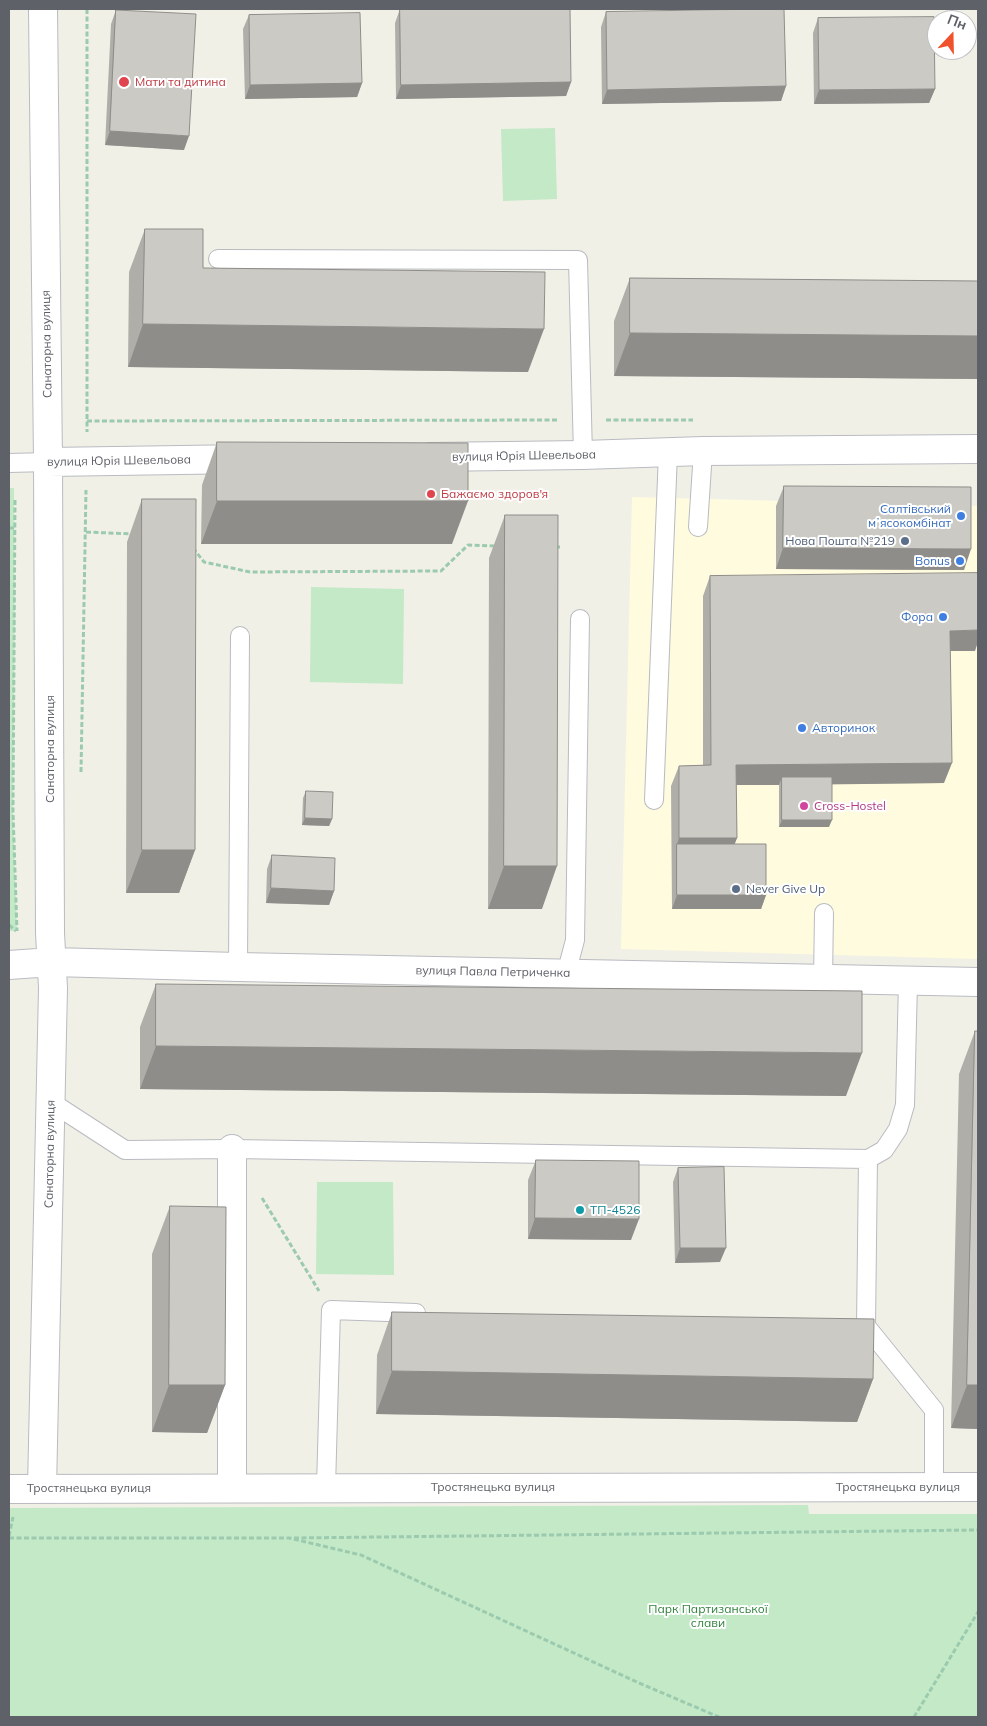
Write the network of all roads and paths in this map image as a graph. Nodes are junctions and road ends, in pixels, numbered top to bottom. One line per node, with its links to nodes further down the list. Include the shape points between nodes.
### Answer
1 (44, 9): 12 (street, Санаторна вулиця)
2 (218, 259): 3 (lane, via 578,260)
3 (582, 420): 4 (path); 5 (path); 9 (lane)
4 (701, 420)
5 (87, 421)
6 (978, 449): 7 (street, вулиця Юрія Шевельова)
7 (703, 451): 8 (street, вулиця Юрія Шевельова); 15 (lane)
8 (668, 453): 9 (street, вулиця Юрія Шевельова); 28 (lane)
9 (584, 455): 10 (street, вулиця Юрія Шевельова)
10 (405, 458)
11 (276, 459): 12 (street, вулиця Юрія Шевельова)
12 (48, 462): 13 (lane, вулиця Юрія Шевельова); 32 (street, Санаторна вулиця)
13 (9, 463)
14 (15, 500): 17 (path)
15 (698, 527)
16 (9, 528): 17 (path)
17 (15, 528): 25 (path)
18 (86, 532): 19 (path)
19 (134, 534)
20 (188, 542): 21 (path, via 204,562 250,572 441,571 468,545)
21 (505, 546)
22 (552, 547): 23 (path)
23 (562, 547)
24 (9, 606): 25 (path)
25 (14, 606): 29 (path)
26 (580, 619): 35 (lane, via 575,940)
27 (240, 636): 34 (lane)
28 (654, 800)
29 (10, 812): 31 (path, via 17,931)
30 (824, 913): 36 (lane)
31 (9, 925)
32 (52, 962): 33 (street, вулиця Павла Петриченка); 34 (street, вулиця Павла Петриченка); 39 (street, Санаторна вулиця)
33 (9, 965)
34 (238, 967): 35 (street, вулиця Павла Петриченка)
35 (566, 974): 36 (street, вулиця Павла Петриченка)
36 (823, 979): 37 (street, вулиця Павла Петриченка)
37 (908, 982): 38 (street, вулиця Павла Петриченка); 41 (lane, via 905,1105 898,1129 884,1150)
38 (978, 982)
39 (51, 1102): 40 (lane, via 125,1150); 52 (street, Санаторна вулиця)
40 (232, 1149): 41 (lane); 47 (street)
41 (868, 1159): 46 (lane)
42 (258, 1192): 43 (path)
43 (331, 1310): 44 (lane); 48 (lane)
44 (430, 1313)
45 (846, 1326): 46 (lane)
46 (866, 1326): 49 (lane, via 934,1410)
47 (232, 1487): 48 (street, Тростянецька вулиця); 52 (street, Тростянецька вулиця)
48 (326, 1487): 49 (street, Тростянецька вулиця)
49 (934, 1487): 50 (street, Тростянецька вулиця)
50 (978, 1487)
51 (9, 1488): 52 (street, Тростянецька вулиця)
52 (42, 1488)
53 (978, 1530): 55 (path)
54 (9, 1538): 55 (path)
55 (289, 1538): 57 (path, via 361,1555)
56 (978, 1612): 58 (path)
57 (719, 1717)
58 (914, 1717)

